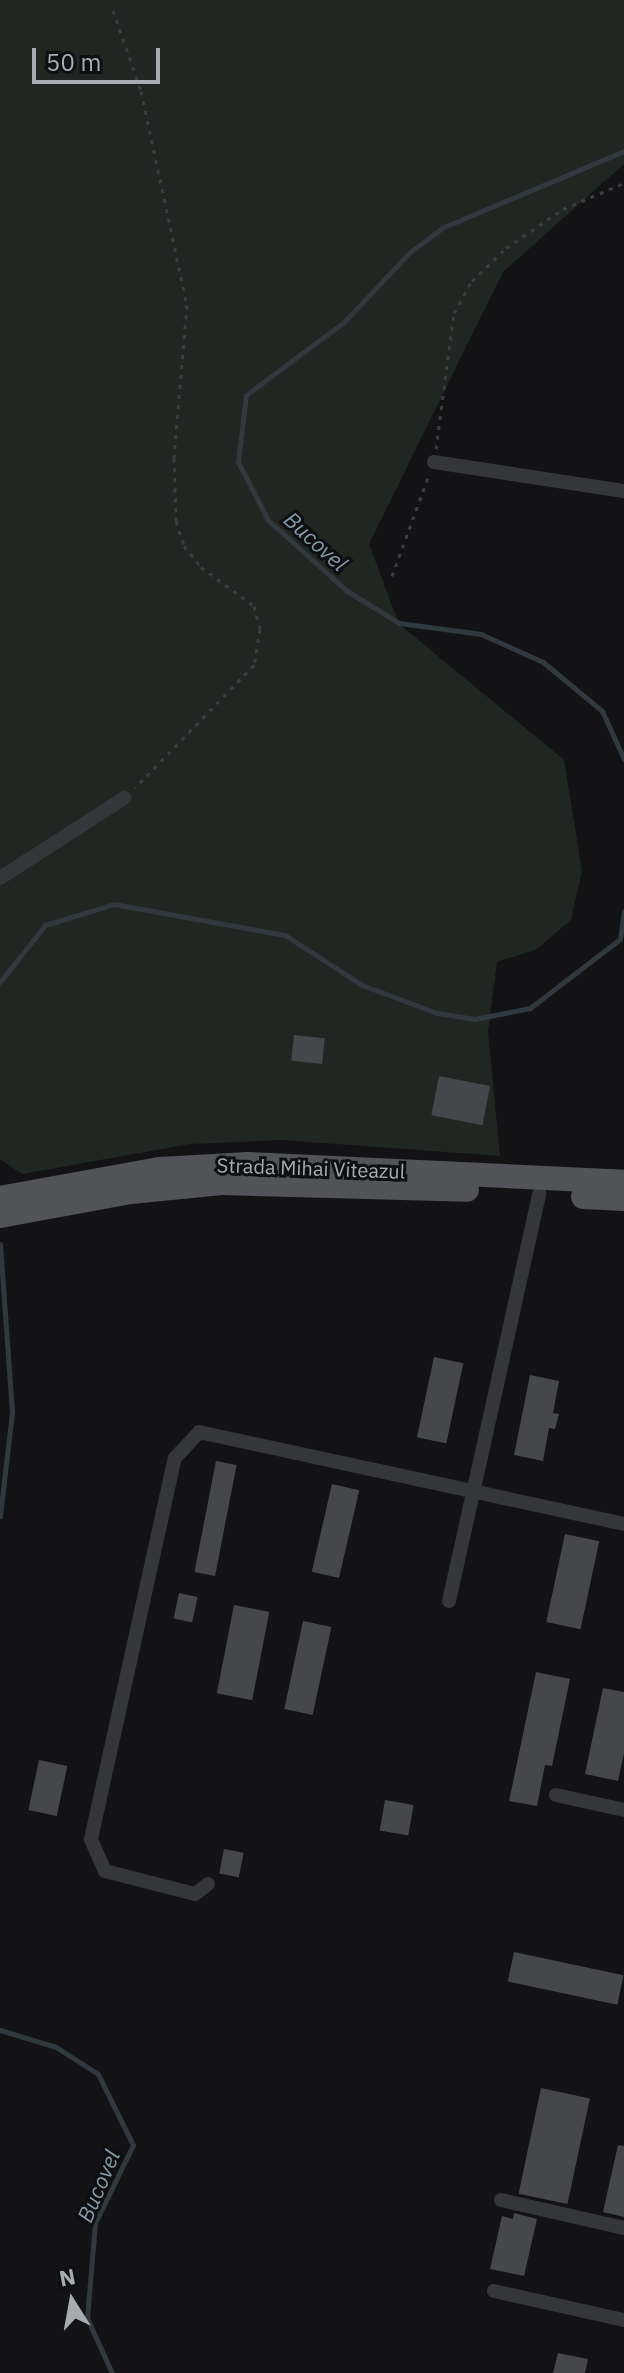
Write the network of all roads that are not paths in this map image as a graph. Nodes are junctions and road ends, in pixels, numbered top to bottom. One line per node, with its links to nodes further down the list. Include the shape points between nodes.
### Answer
1 (434, 462): 2 (street)
2 (624, 491)
3 (124, 798): 4 (street)
4 (0, 878)
5 (624, 1182): 7 (main road, Strada Mihai Viteazul, via 248,1164 160,1169)
6 (539, 1194): 7 (main road, Strada Mihai Viteazul, via 222,1183); 9 (main road, Strada Mihai Viteazul); 11 (street)
7 (52, 1197): 8 (main road, Strada Mihai Viteazul); 10 (main road, Strada Mihai Viteazul)
8 (0, 1198)
9 (624, 1199)
10 (0, 1216)
11 (474, 1492): 12 (street); 13 (street); 16 (street, via 199,1432 175,1458 91,1839 105,1871 195,1894)
12 (624, 1524)
13 (449, 1601)
14 (556, 1795): 15 (street)
15 (624, 1810)
16 (208, 1884)
17 (501, 2200): 18 (street)
18 (624, 2228)
19 (494, 2291): 20 (street)
20 (624, 2320)

